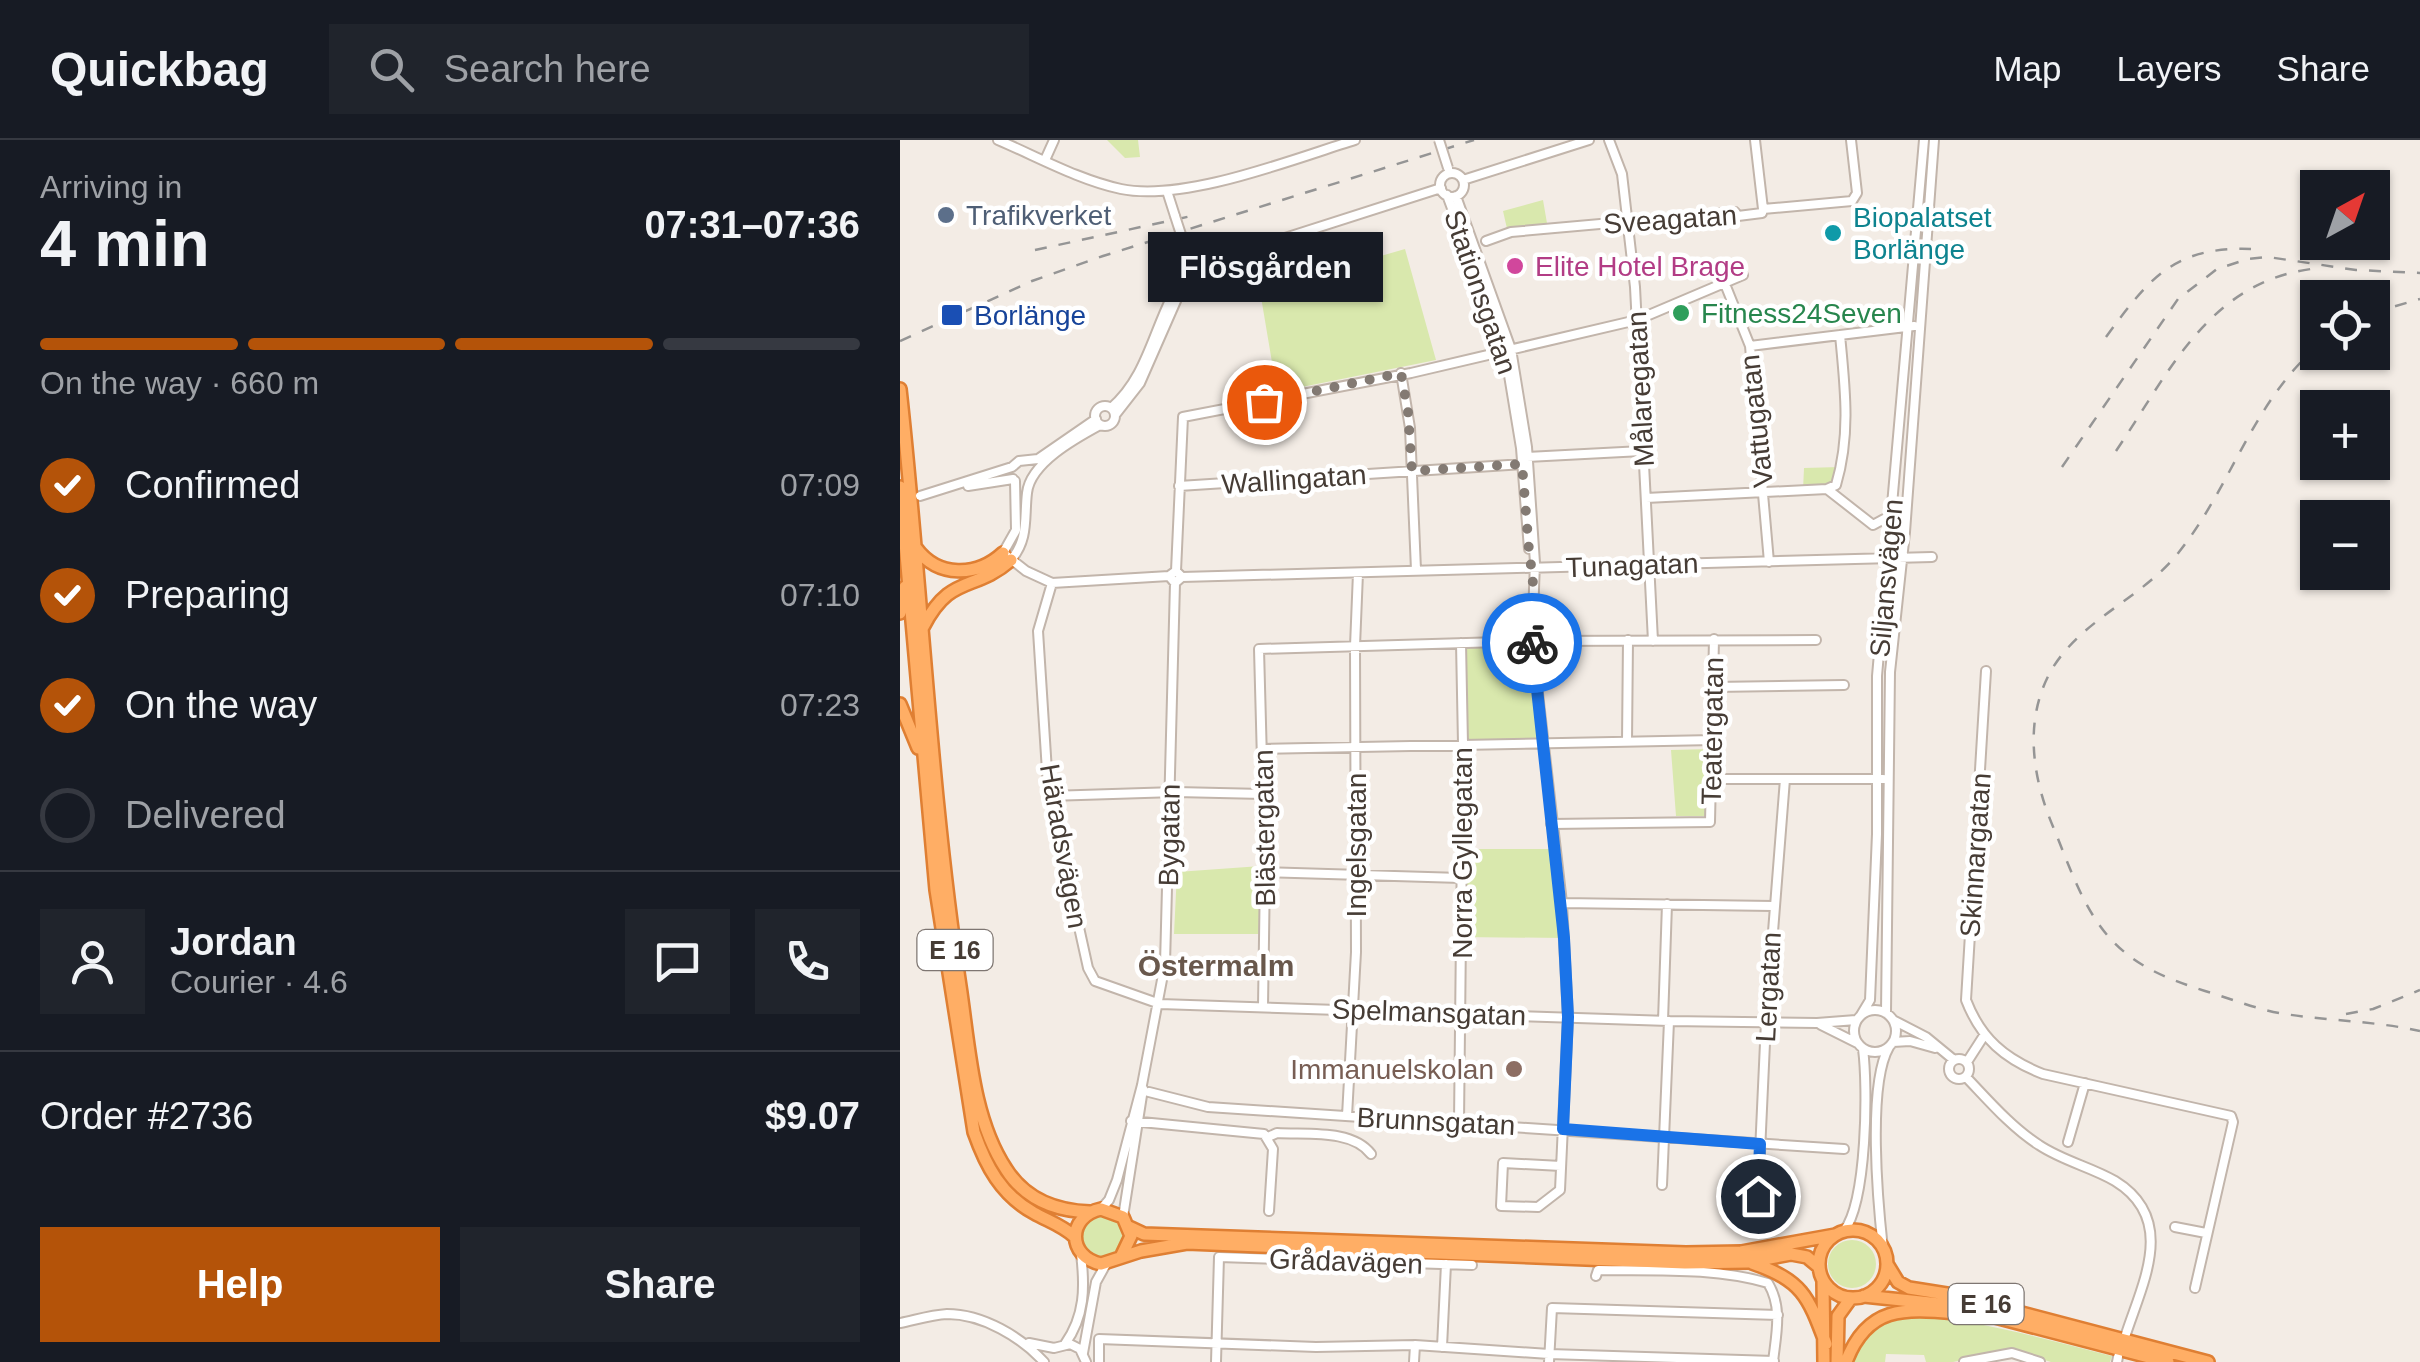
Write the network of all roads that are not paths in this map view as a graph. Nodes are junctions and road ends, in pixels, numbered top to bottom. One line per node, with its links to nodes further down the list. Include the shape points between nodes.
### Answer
1 (998, 140): 11 (street)
2 (1054, 140): 11 (street)
3 (1355, 140): 14 (street)
4 (1439, 140): 12 (street, bridge)
5 (1589, 140): 13 (street)
6 (1609, 140): 17 (street, Målaregatan)
7 (1755, 140): 16 (street)
8 (1851, 140): 16 (street, Sveagatan, via 1857,193 1852,202)
9 (1924, 140): 23 (street, Siljansvägen)
10 (1934, 140): 24 (street, Siljansvägen)
11 (1045, 160): 14 (street, via 1121,188)
12 (1449, 171): 13 (street); 15 (street, via 1442,180)
13 (1463, 180): 15 (street, via 1462,191)
14 (1167, 190): 19 (street, bridge)
15 (1448, 193): 19 (street); 27 (street, Stationsgatan)
16 (1764, 209): 17 (street, Sveagatan)
17 (1629, 221): 18 (street, Sveagatan, via 1512,232); 22 (street, Målaregatan)
18 (1486, 241)
19 (1190, 264): 30 (street)
20 (1743, 275): 21 (street)
21 (1725, 284): 22 (street); 26 (street, Vattugatan)
22 (1637, 320): 27 (street); 32 (street, Målaregatan)
23 (1910, 326): 24 (street); 25 (street); 52 (street, Siljansvägen)
24 (1921, 326): 53 (street, Siljansvägen)
25 (1840, 336): 26 (street); 43 (street, via 1846,436 1836,485)
26 (1750, 346): 45 (street, Vattugatan)
27 (1508, 350): 28 (street); 33 (street, Stationsgatan)
28 (1401, 373): 36 (street); 41 (street, Bygatan, via 1183,417)
29 (900, 389): 50 (highway, E 16)
30 (1113, 411): 31 (street, via 1110,425); 31 (street, via 1100,408)
31 (1098, 422): 34 (street); 37 (street)
32 (1642, 450): 33 (street, Wallingatan); 47 (street, Målaregatan)
33 (1525, 460): 36 (street, Wallingatan); 57 (street, Stationsgatan)
34 (1029, 461): 35 (street); 37 (street)
35 (1012, 468): 38 (street); 44 (street)
36 (1412, 471): 41 (street, Wallingatan); 58 (street)
37 (1036, 474): 40 (street)
38 (1014, 480): 39 (street); 40 (street); 48 (street)
39 (992, 482): 44 (street); 48 (street)
40 (1030, 482): 51 (street, via 1023,539)
41 (1179, 486): 61 (street, Bygatan)
42 (900, 487): 59 (highway, E 16)
43 (1827, 489): 45 (street); 49 (street, via 1873,525)
44 (934, 491): 46 (street)
45 (1763, 492): 47 (street); 55 (street, Vattugatan)
46 (920, 496)
47 (1646, 498): 56 (street, Målaregatan)
48 (1018, 502): 51 (street)
49 (1884, 519)
50 (916, 548): 51 (highway, via 931,564 956,572); 64 (highway, E 16)
51 (1007, 556): 62 (street); 64 (highway, via 992,574 947,592)
52 (1888, 557): 53 (street, Tunagatan); 55 (street, Tunagatan); 84 (street, Siljansvägen, via 1877,676)
53 (1902, 557): 54 (street, Tunagatan); 84 (street, Siljansvägen)
54 (1932, 557)
55 (1769, 562): 56 (street, Tunagatan)
56 (1649, 564): 57 (street, Tunagatan); 67 (street, Målaregatan)
57 (1533, 568): 58 (street, Tunagatan); 69 (street, Stationsgatan)
58 (1416, 570): 60 (street, Tunagatan)
59 (908, 573): 63 (highway); 82 (highway, E 16)
60 (1358, 573): 61 (street, Tunagatan); 71 (street, Ingelsgatan)
61 (1175, 577): 62 (street, Tunagatan); 86 (street, Bygatan)
62 (1052, 582): 88 (street, Häradsvägen, via 1038,631)
63 (900, 613)
64 (923, 627): 128 (highway, E 16, via 947,890 984,1121 1006,1169 1024,1190 1048,1205)
65 (1714, 639): 67 (street); 68 (street); 74 (street, Teatergatan)
66 (1628, 640): 67 (street); 69 (street); 77 (street)
67 (1653, 640)
68 (1816, 640)
69 (1532, 641): 70 (street); 78 (street, Stationsgatan)
70 (1461, 643): 71 (street); 79 (street, Norra Gyllegatan)
71 (1356, 646): 80 (street, Ingelsgatan); 81 (street, Blästergatan, via 1259,650)
72 (1986, 671): 106 (street, Skinnargatan, via 1966,1000)
73 (1844, 685): 74 (street)
74 (1714, 687): 76 (street, Teatergatan)
75 (900, 704): 82 (highway)
76 (1714, 740): 77 (street); 83 (street, Teatergatan)
77 (1627, 741): 78 (street)
78 (1544, 743): 79 (street); 89 (street, Stationsgatan)
79 (1463, 744): 80 (street); 92 (street, Norra Gyllegatan)
80 (1357, 747): 81 (street); 91 (street, Ingelsgatan)
81 (1263, 749): 87 (street, Blästergatan)
82 (925, 771): 134 (highway, E 16, via 974,1132 1008,1194)
83 (1712, 779): 85 (street); 89 (street, Teatergatan, via 1710,822)
84 (1883, 779): 85 (street); 100 (street, Siljansvägen); 102 (street, Siljansvägen, via 1870,1000)
85 (1784, 780): 95 (street, Lergatan)
86 (1170, 792): 87 (street); 88 (street); 96 (street, Bygatan)
87 (1263, 794): 90 (street, Blästergatan)
88 (1049, 796): 96 (street, Häradsvägen, via 1091,976)
89 (1552, 824): 93 (street, Stationsgatan)
90 (1265, 872): 91 (street); 97 (street, Blästergatan)
91 (1356, 876): 92 (street); 98 (street, Ingelsgatan)
92 (1461, 878): 99 (street, Norra Gyllegatan)
93 (1562, 903): 94 (street); 101 (street, Stationsgatan)
94 (1667, 904): 95 (street); 103 (street)
95 (1773, 906): 104 (street, Lergatan)
96 (1160, 1004): 97 (street, Spelmansgatan); 114 (street, Bygatan)
97 (1264, 1006): 98 (street, Spelmansgatan)
98 (1354, 1010): 99 (street, Spelmansgatan); 115 (street, Ingelsgatan)
99 (1461, 1014): 101 (street, Spelmansgatan); 117 (street, Norra Gyllegatan)
100 (1889, 1016): 102 (street, via 1873,1010); 107 (street, via 1896,1032); 109 (street)
101 (1568, 1017): 103 (street, Spelmansgatan); 118 (street, Stationsgatan)
102 (1858, 1018): 105 (street, Spelmansgatan); 108 (street, via 1853,1032)
103 (1666, 1021): 104 (street, Spelmansgatan); 119 (street)
104 (1766, 1021): 105 (street, Spelmansgatan); 122 (street, Lergatan)
105 (1817, 1023): 108 (street, Spelmansgatan)
106 (1985, 1034): 111 (street); 113 (street, via 2016,1063)
107 (1891, 1045): 108 (street, via 1876,1052); 109 (street, via 1910,1040); 135 (street, via 1880,1074 1876,1153)
108 (1860, 1046): 132 (street, via 1866,1084 1858,1205)
109 (1939, 1050): 110 (street)
110 (1954, 1060): 111 (street); 112 (street, via 1951,1076)
111 (1966, 1062): 112 (street)
112 (1966, 1077): 152 (street, via 2036,1143 2114,1180 2139,1202 2152,1247)
113 (2085, 1083): 121 (street); 133 (street, via 2232,1116)
114 (1146, 1088): 115 (street, Brunnsgatan, via 1208,1106); 116 (street, Bygatan)
115 (1346, 1116): 117 (street, Brunnsgatan)
116 (1135, 1121): 120 (street); 128 (street, Bygatan, via 1114,1192); 130 (street, Bygatan)
117 (1459, 1122): 118 (street, Brunnsgatan)
118 (1563, 1129): 119 (street, Brunnsgatan); 125 (street, Stationsgatan)
119 (1665, 1135): 122 (street, Brunnsgatan); 126 (street)
120 (1268, 1137): 124 (street, via 1278,1132 1348,1138); 129 (street)
121 (2068, 1142)
122 (1760, 1144): 123 (street, Brunnsgatan); 127 (street, Lergatan)
123 (1844, 1149)
124 (1371, 1154)
125 (1561, 1166): 125 (street, Stationsgatan, via 1560,1190 1538,1207 1501,1206 1503,1163)
126 (1662, 1184)
127 (1758, 1196)
128 (1096, 1210): 130 (highway, E 16, via 1115,1212); 134 (highway, via 1078,1224)
129 (1269, 1211)
130 (1126, 1222): 132 (highway, E 16, via 1144,1234 1703,1253); 137 (highway, via 1129,1246)
131 (2175, 1226): 133 (street)
132 (1840, 1233): 135 (highway, via 1867,1233); 143 (highway, via 1821,1251)
133 (2206, 1233): 146 (street)
134 (1075, 1237): 136 (highway)
135 (1883, 1249): 141 (highway)
136 (1081, 1254): 139 (highway); 154 (street, via 1082,1307)
137 (1121, 1258): 138 (highway, via 1187,1244); 139 (highway)
138 (1748, 1262): 143 (highway, via 1798,1255); 156 (highway, via 1798,1285)
139 (1106, 1264): 161 (street, via 1096,1282)
140 (1446, 1264): 142 (street, Grådavägen); 155 (street, Grådavägen, via 1219,1257); 160 (street)
141 (1886, 1264): 147 (highway, via 1880,1284); 177 (highway, E 16, via 1908,1288)
142 (1472, 1265)
143 (1819, 1267): 145 (highway)
144 (1596, 1276): 149 (street, via 1598,1270 1751,1278 1768,1283)
145 (1823, 1281): 148 (highway); 156 (highway)
146 (2195, 1288)
147 (1864, 1296): 148 (highway); 150 (highway, E 16, via 1923,1300)
148 (1850, 1298): 172 (highway, via 1838,1316)
149 (1778, 1315): 162 (street, via 1552,1308); 164 (street)
150 (1995, 1317): 173 (highway, via 1887,1314 1861,1333); 176 (highway, E 16)
151 (900, 1323): 153 (street, via 963,1315)
152 (2126, 1334)
153 (1024, 1342): 159 (street); 165 (street)
154 (1065, 1344): 159 (street); 161 (street)
155 (1216, 1344): 158 (street); 166 (street, via 1100,1340); 167 (street)
156 (1826, 1344): 171 (highway)
157 (1415, 1345): 158 (street); 160 (street); 169 (street)
158 (1316, 1347): 168 (street)
159 (1054, 1348): 165 (street)
160 (1446, 1348): 162 (street); 170 (street)
161 (1084, 1358)
162 (1549, 1358): 163 (street)
163 (1662, 1360): 164 (street)
164 (1774, 1361)
165 (1046, 1362)
166 (1099, 1362)
167 (1216, 1362)
168 (1316, 1362)
169 (1414, 1362)
170 (1451, 1362)
171 (1824, 1362)
172 (1837, 1362)
173 (1846, 1362)
174 (1964, 1362): 175 (street, via 2012,1352)
175 (2040, 1362)
176 (2168, 1362)
177 (2208, 1362)

